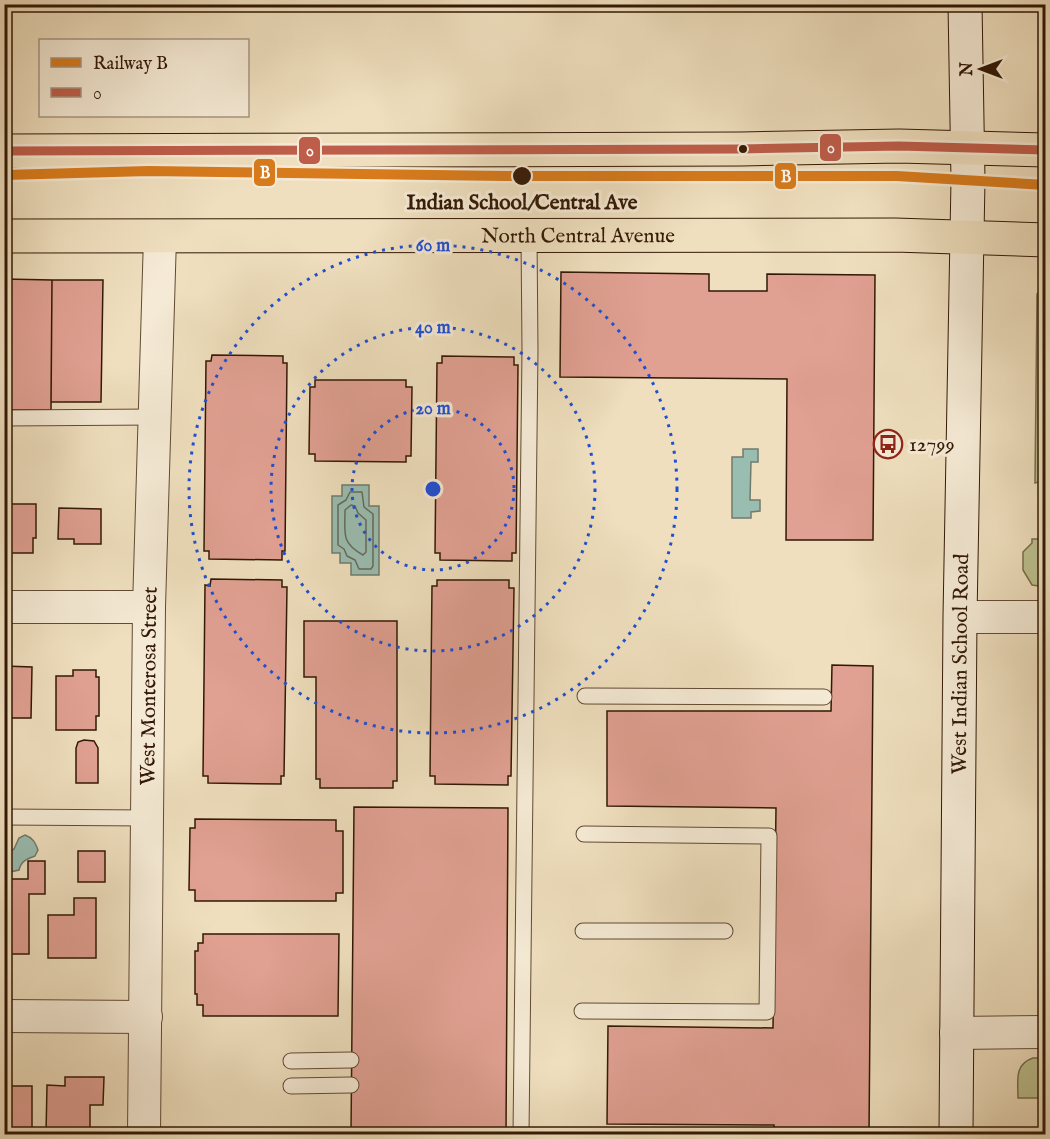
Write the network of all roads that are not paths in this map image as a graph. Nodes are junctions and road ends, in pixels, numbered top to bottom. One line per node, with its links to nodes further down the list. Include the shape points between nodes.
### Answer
1 (965, 4): 2 (main road, West Indian School Road)
2 (968, 148): 3 (main road); 4 (main road); 8 (main road, West Indian School Road)
3 (1046, 150)
4 (4, 151)
5 (4, 236): 7 (main road, North Central Avenue)
6 (529, 236): 7 (main road, North Central Avenue); 8 (main road, North Central Avenue); 33 (lane)
7 (160, 237): 10 (street, West Monterosa Street)
8 (966, 237): 9 (main road, North Central Avenue); 15 (main road, West Indian School Road)
9 (1046, 240)
10 (155, 417): 11 (lane); 13 (street, West Monterosa Street)
11 (4, 418)
12 (4, 607): 13 (street)
13 (149, 607): 19 (street, West Monterosa Street)
14 (1046, 617): 15 (street)
15 (960, 618): 27 (main road, West Indian School Road)
16 (585, 696): 17 (lane)
17 (824, 697)
18 (4, 818): 19 (lane)
19 (147, 818): 25 (street, West Monterosa Street)
20 (584, 834): 23 (lane, via 770,836 767,1012)
21 (583, 931): 22 (lane)
22 (725, 931)
23 (582, 1011)
24 (4, 1016): 25 (street)
25 (146, 1017): 32 (street, West Monterosa Street)
26 (1046, 1032): 27 (street)
27 (956, 1033): 34 (main road, West Indian School Road)
28 (351, 1060): 29 (lane)
29 (291, 1061)
30 (351, 1085): 31 (lane)
31 (291, 1086)
32 (144, 1134)
33 (521, 1134)
34 (956, 1134)

